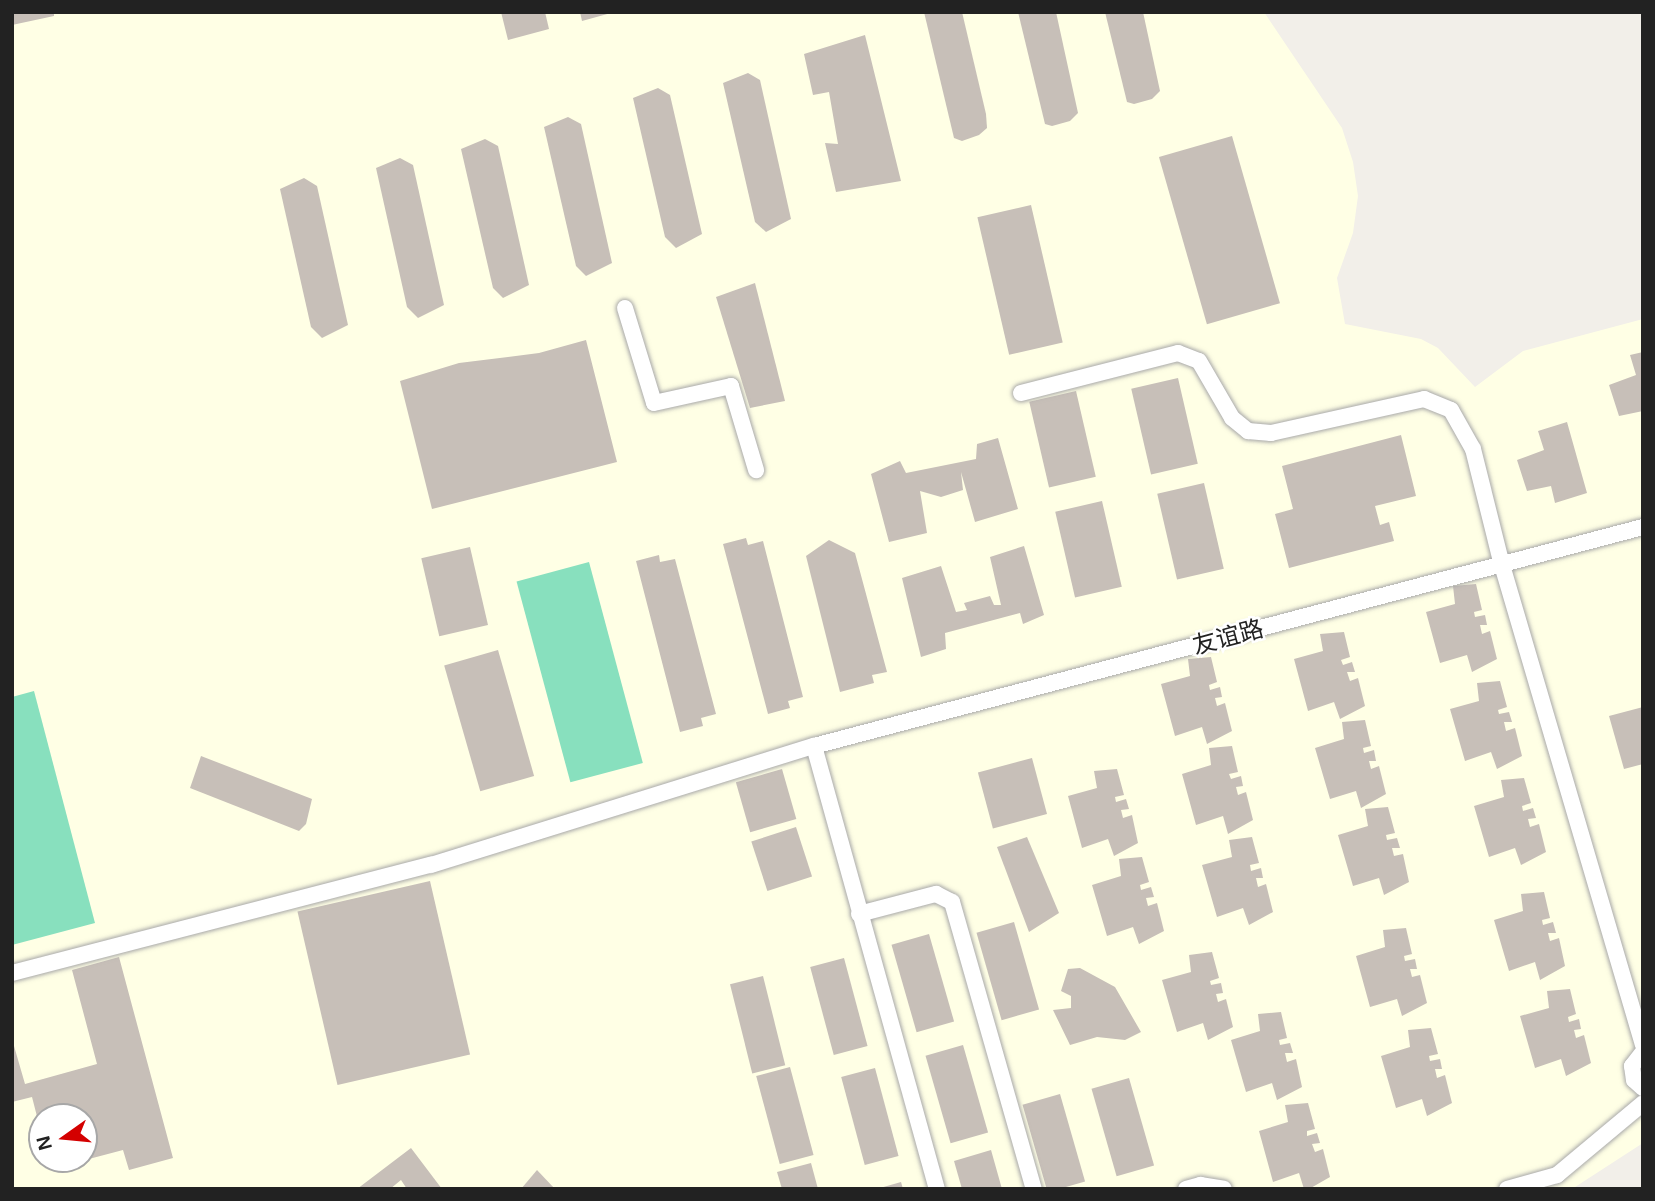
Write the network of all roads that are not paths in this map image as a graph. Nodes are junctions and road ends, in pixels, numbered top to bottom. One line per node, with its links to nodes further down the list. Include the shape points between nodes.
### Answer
1 (625, 308): 3 (street, via 654,403 731,386)
2 (1021, 393): 5 (street, via 1178,353 1199,361 1232,418 1248,430 1271,433 1424,399 1439,403 1460,420 1473,449)
3 (755, 470)
4 (1643, 527): 5 (street, 友谊路)
5 (1502, 565): 6 (street, 友谊路); 9 (street)
6 (814, 746): 7 (street); 8 (street, 友谊路, via 431,865)
7 (859, 914): 14 (street); 15 (street, via 936,894 952,902)
8 (12, 973)
9 (1643, 1045)
10 (1643, 1052): 11 (street, via 1632,1066 1634,1080)
11 (1643, 1088)
12 (1643, 1103): 13 (street)
13 (1558, 1182): 18 (street)
14 (937, 1189)
15 (1034, 1189)
16 (1186, 1189): 17 (street, via 1199,1185)
17 (1224, 1189)
18 (1507, 1189)

